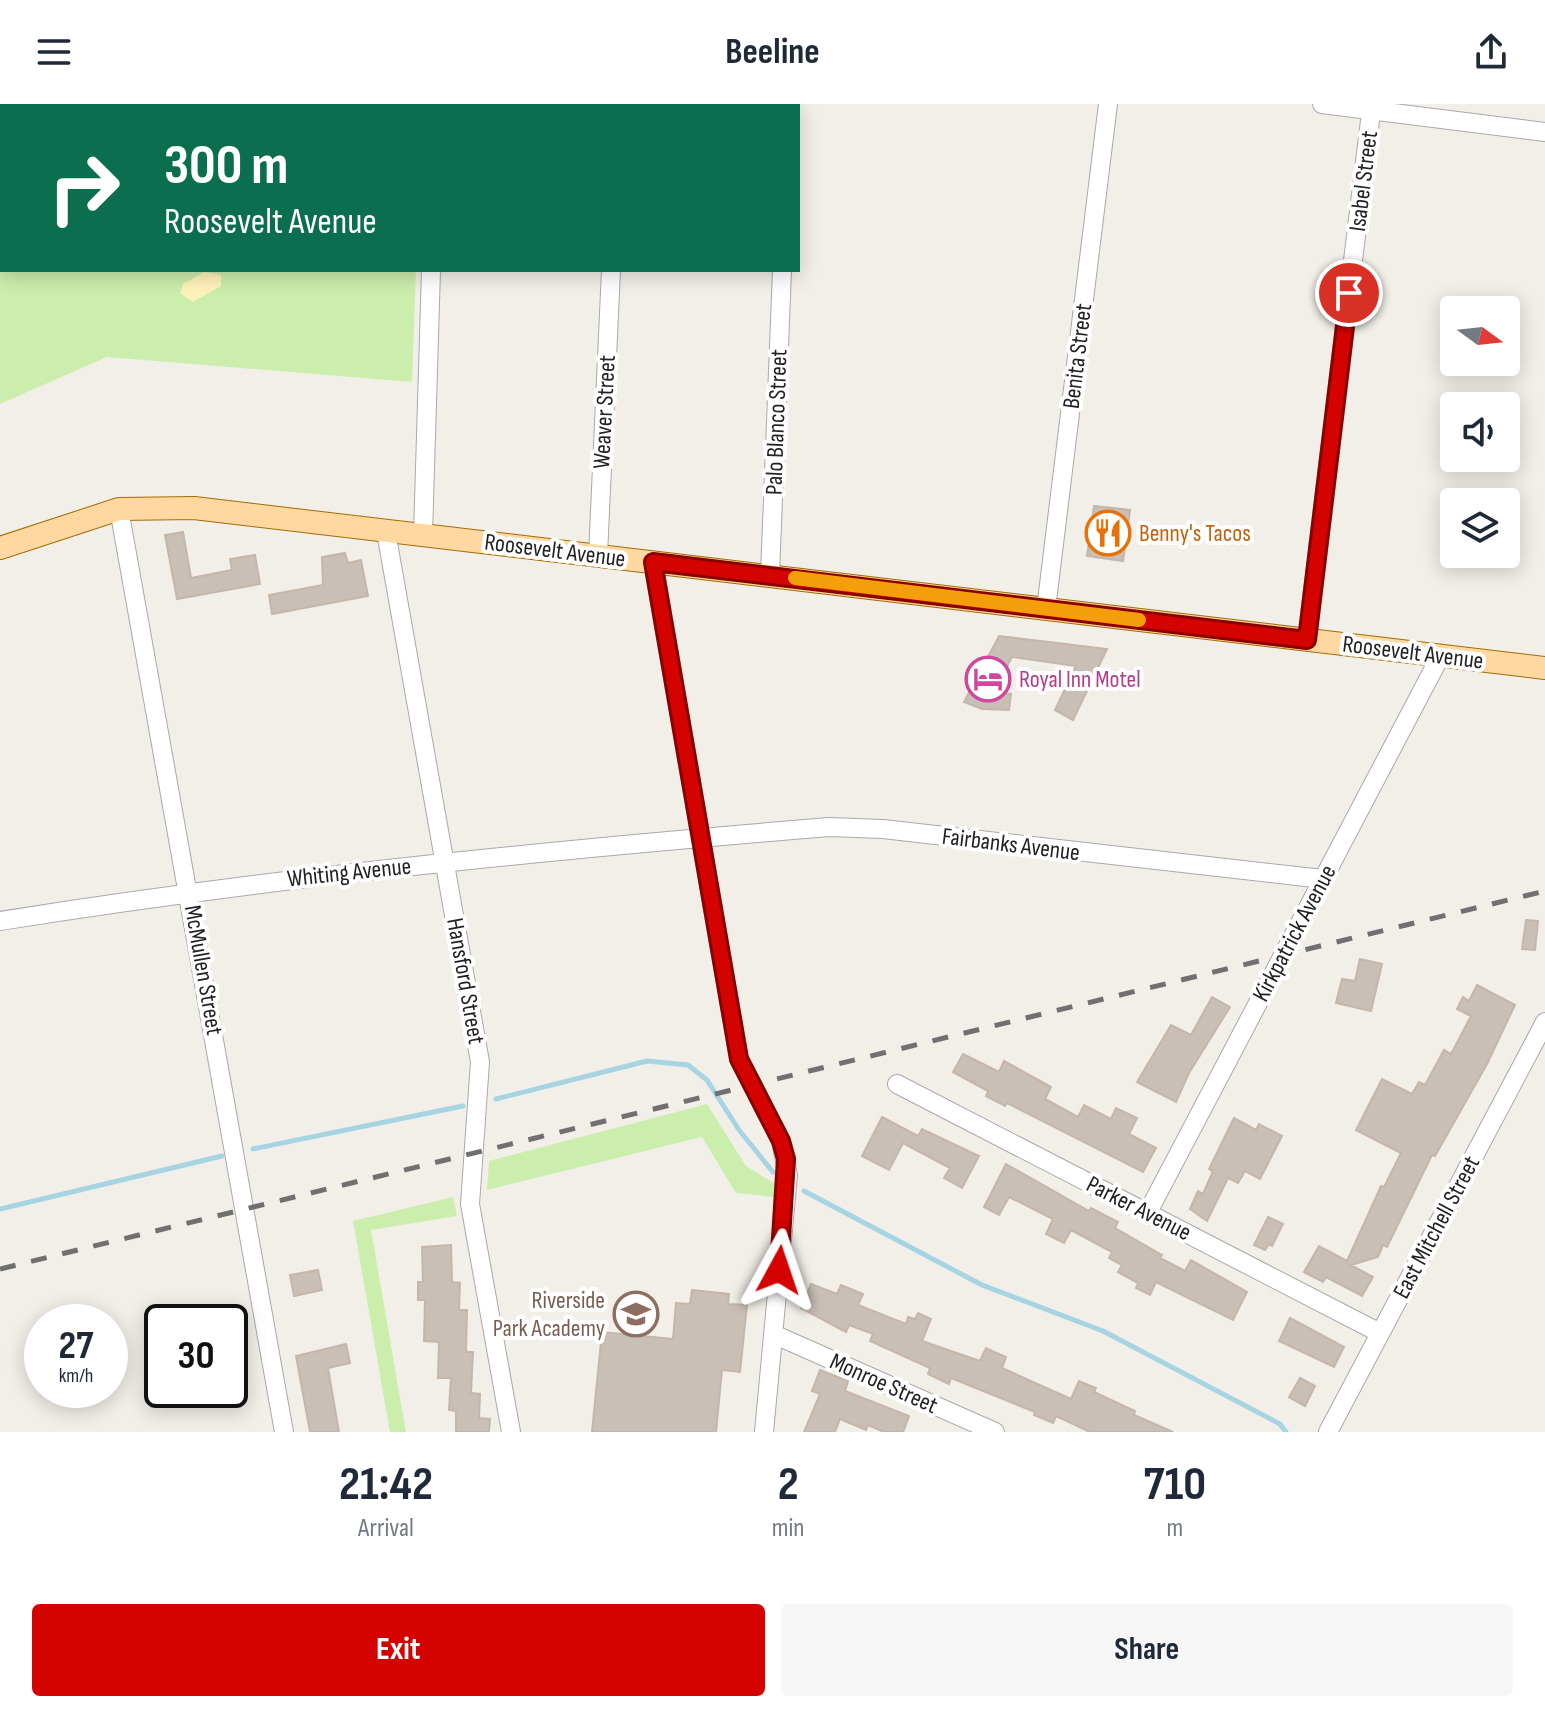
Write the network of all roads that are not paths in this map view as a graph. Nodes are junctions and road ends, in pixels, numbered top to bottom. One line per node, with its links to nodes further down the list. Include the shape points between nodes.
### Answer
1 (1108, 104): 15 (street, Benita Street)
2 (1322, 104): 3 (street)
3 (1372, 107): 4 (street); 16 (street, Isabel Street)
4 (1545, 132)
5 (431, 272): 10 (street)
6 (611, 272): 12 (street, Weaver Street)
7 (782, 272): 14 (street, Palo Blanco Street)
8 (119, 509): 9 (main road, Roosevelt Avenue, via 194,508); 11 (main road, Roosevelt Avenue); 22 (street, McMullen Street)
9 (386, 532): 10 (main road, Roosevelt Avenue); 20 (street, Hansford Street)
10 (423, 535): 12 (main road, Roosevelt Avenue)
11 (0, 548)
12 (598, 555): 13 (main road, Roosevelt Avenue)
13 (653, 562): 14 (main road, Roosevelt Avenue); 19 (street)
14 (770, 575): 15 (main road, Roosevelt Avenue)
15 (1046, 609): 16 (main road, Roosevelt Avenue)
16 (1307, 640): 17 (main road, Roosevelt Avenue)
17 (1441, 655): 18 (main road, Roosevelt Avenue); 21 (street, Kirkpatrick Avenue)
18 (1545, 668)
19 (699, 837): 20 (street, Whiting Avenue); 21 (street, Fairbanks Avenue, via 829,827 883,829); 28 (street, via 739,1059 786,1159)
20 (445, 862): 22 (street, Whiting Avenue); 30 (street, Hansford Street, via 480,1062 470,1204)
21 (1323, 879): 26 (street, Kirkpatrick Avenue)
22 (190, 891): 23 (street, Whiting Avenue); 29 (street, McMullen Street)
23 (0, 921)
24 (1545, 1022): 27 (street, East Mitchell Street)
25 (897, 1084): 26 (street, Parker Avenue)
26 (1148, 1212): 27 (street, Parker Avenue)
27 (1380, 1333): 33 (street, East Mitchell Street)
28 (773, 1334): 31 (street); 32 (street, Monroe Street)
29 (284, 1432)
30 (511, 1432)
31 (764, 1432)
32 (995, 1432)
33 (1328, 1432)

